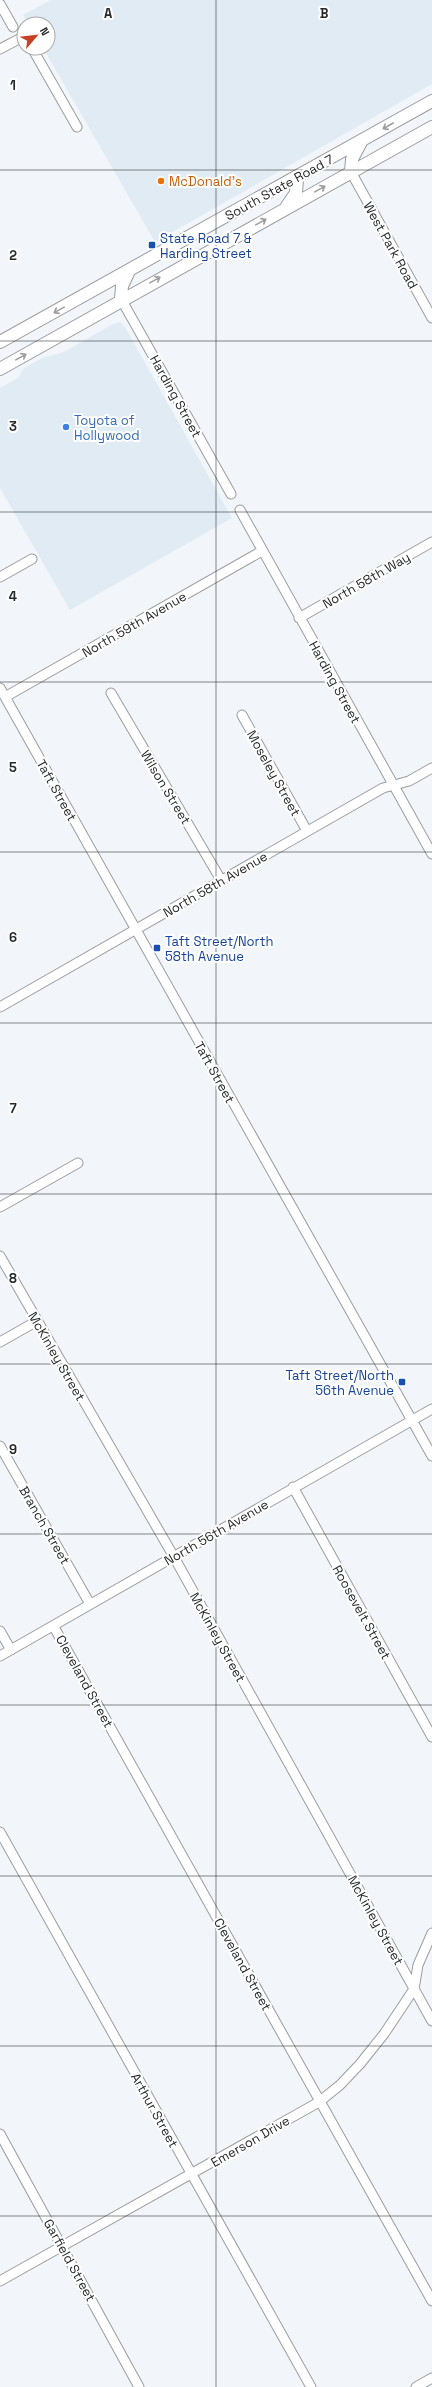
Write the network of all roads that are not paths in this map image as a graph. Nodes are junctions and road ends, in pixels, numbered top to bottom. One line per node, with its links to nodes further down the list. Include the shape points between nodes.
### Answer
1 (0, 4): 2 (street)
2 (13, 27)
3 (16, 41): 4 (street)
4 (0, 49)
5 (37, 56): 7 (street)
6 (432, 101): 9 (main road, South State Road 7, one-way to 9)
7 (77, 127)
8 (432, 127): 10 (main road, South State Road 7)
9 (363, 140): 10 (main road, via 352,159); 11 (main road, South State Road 7)
10 (351, 172): 12 (main road, South State Road 7, one-way to 10); 16 (street, West Park Road)
11 (297, 178): 12 (main road, via 296,193); 13 (main road, South State Road 7)
12 (285, 208): 15 (main road, South State Road 7, one-way to 12)
13 (129, 271): 14 (main road, South State Road 7); 15 (main road, via 122,286)
14 (85, 296): 17 (main road, via 85,311); 18 (main road, South State Road 7, one-way to 18)
15 (121, 299): 17 (main road, South State Road 7); 20 (street, Harding Street)
16 (432, 318)
17 (78, 324): 19 (main road, South State Road 7, one-way to 17)
18 (0, 342)
19 (0, 369)
20 (231, 494)
21 (240, 510): 23 (street, Harding Street)
22 (432, 542): 26 (street, North 58th Way)
23 (262, 551): 26 (street, Harding Street); 29 (street, North 59th Avenue)
24 (32, 559): 25 (street)
25 (0, 577)
26 (299, 618): 32 (street, Harding Street)
27 (0, 688): 29 (street, Taft Street)
28 (111, 693): 35 (street, Wilson Street)
29 (5, 698): 36 (street, Taft Street)
30 (242, 715): 33 (street, Moseley Street)
31 (432, 768): 32 (street, North 58th Avenue)
32 (394, 786): 33 (street, North 58th Avenue, via 383,788); 34 (street, Harding Street)
33 (307, 830): 35 (street, North 58th Avenue)
34 (432, 854)
35 (221, 880): 36 (street, North 58th Avenue)
36 (135, 930): 37 (street, North 58th Avenue); 44 (street, Taft Street)
37 (0, 1007)
38 (78, 1162): 39 (street)
39 (0, 1207)
40 (0, 1256): 41 (street, McKinley Street)
41 (37, 1321): 42 (street); 48 (street, McKinley Street)
42 (0, 1342)
43 (432, 1409): 44 (street, North 56th Avenue)
44 (412, 1420): 46 (street, Taft Street); 47 (street, North 56th Avenue)
45 (0, 1446): 49 (street, Branch Street)
46 (432, 1456)
47 (293, 1487): 48 (street, North 56th Avenue); 54 (street, Roosevelt Street)
48 (174, 1557): 49 (street, North 56th Avenue); 57 (street, McKinley Street)
49 (90, 1604): 50 (street, North 56th Avenue)
50 (54, 1627): 52 (street, North 56th Avenue); 59 (street, Cleveland Street)
51 (0, 1631): 52 (street)
52 (11, 1650): 53 (street, North 56th Avenue)
53 (0, 1656)
54 (432, 1737)
55 (0, 1832): 61 (street, Arthur Street)
56 (432, 1933): 57 (street, Emerson Drive, via 418,1965)
57 (414, 1989): 58 (street, McKinley Street); 59 (street, Emerson Drive, via 360,2064)
58 (432, 2021)
59 (319, 2102): 61 (street, Emerson Drive); 64 (street, Cleveland Street)
60 (0, 2134): 62 (street, Garfield Street)
61 (192, 2174): 62 (street, Emerson Drive); 67 (street, Arthur Street)
62 (62, 2246): 63 (street, Emerson Drive); 66 (street, Garfield Street)
63 (0, 2281)
64 (432, 2301)
65 (432, 2378): 68 (street)
66 (140, 2387)
67 (311, 2387)
68 (416, 2387)

